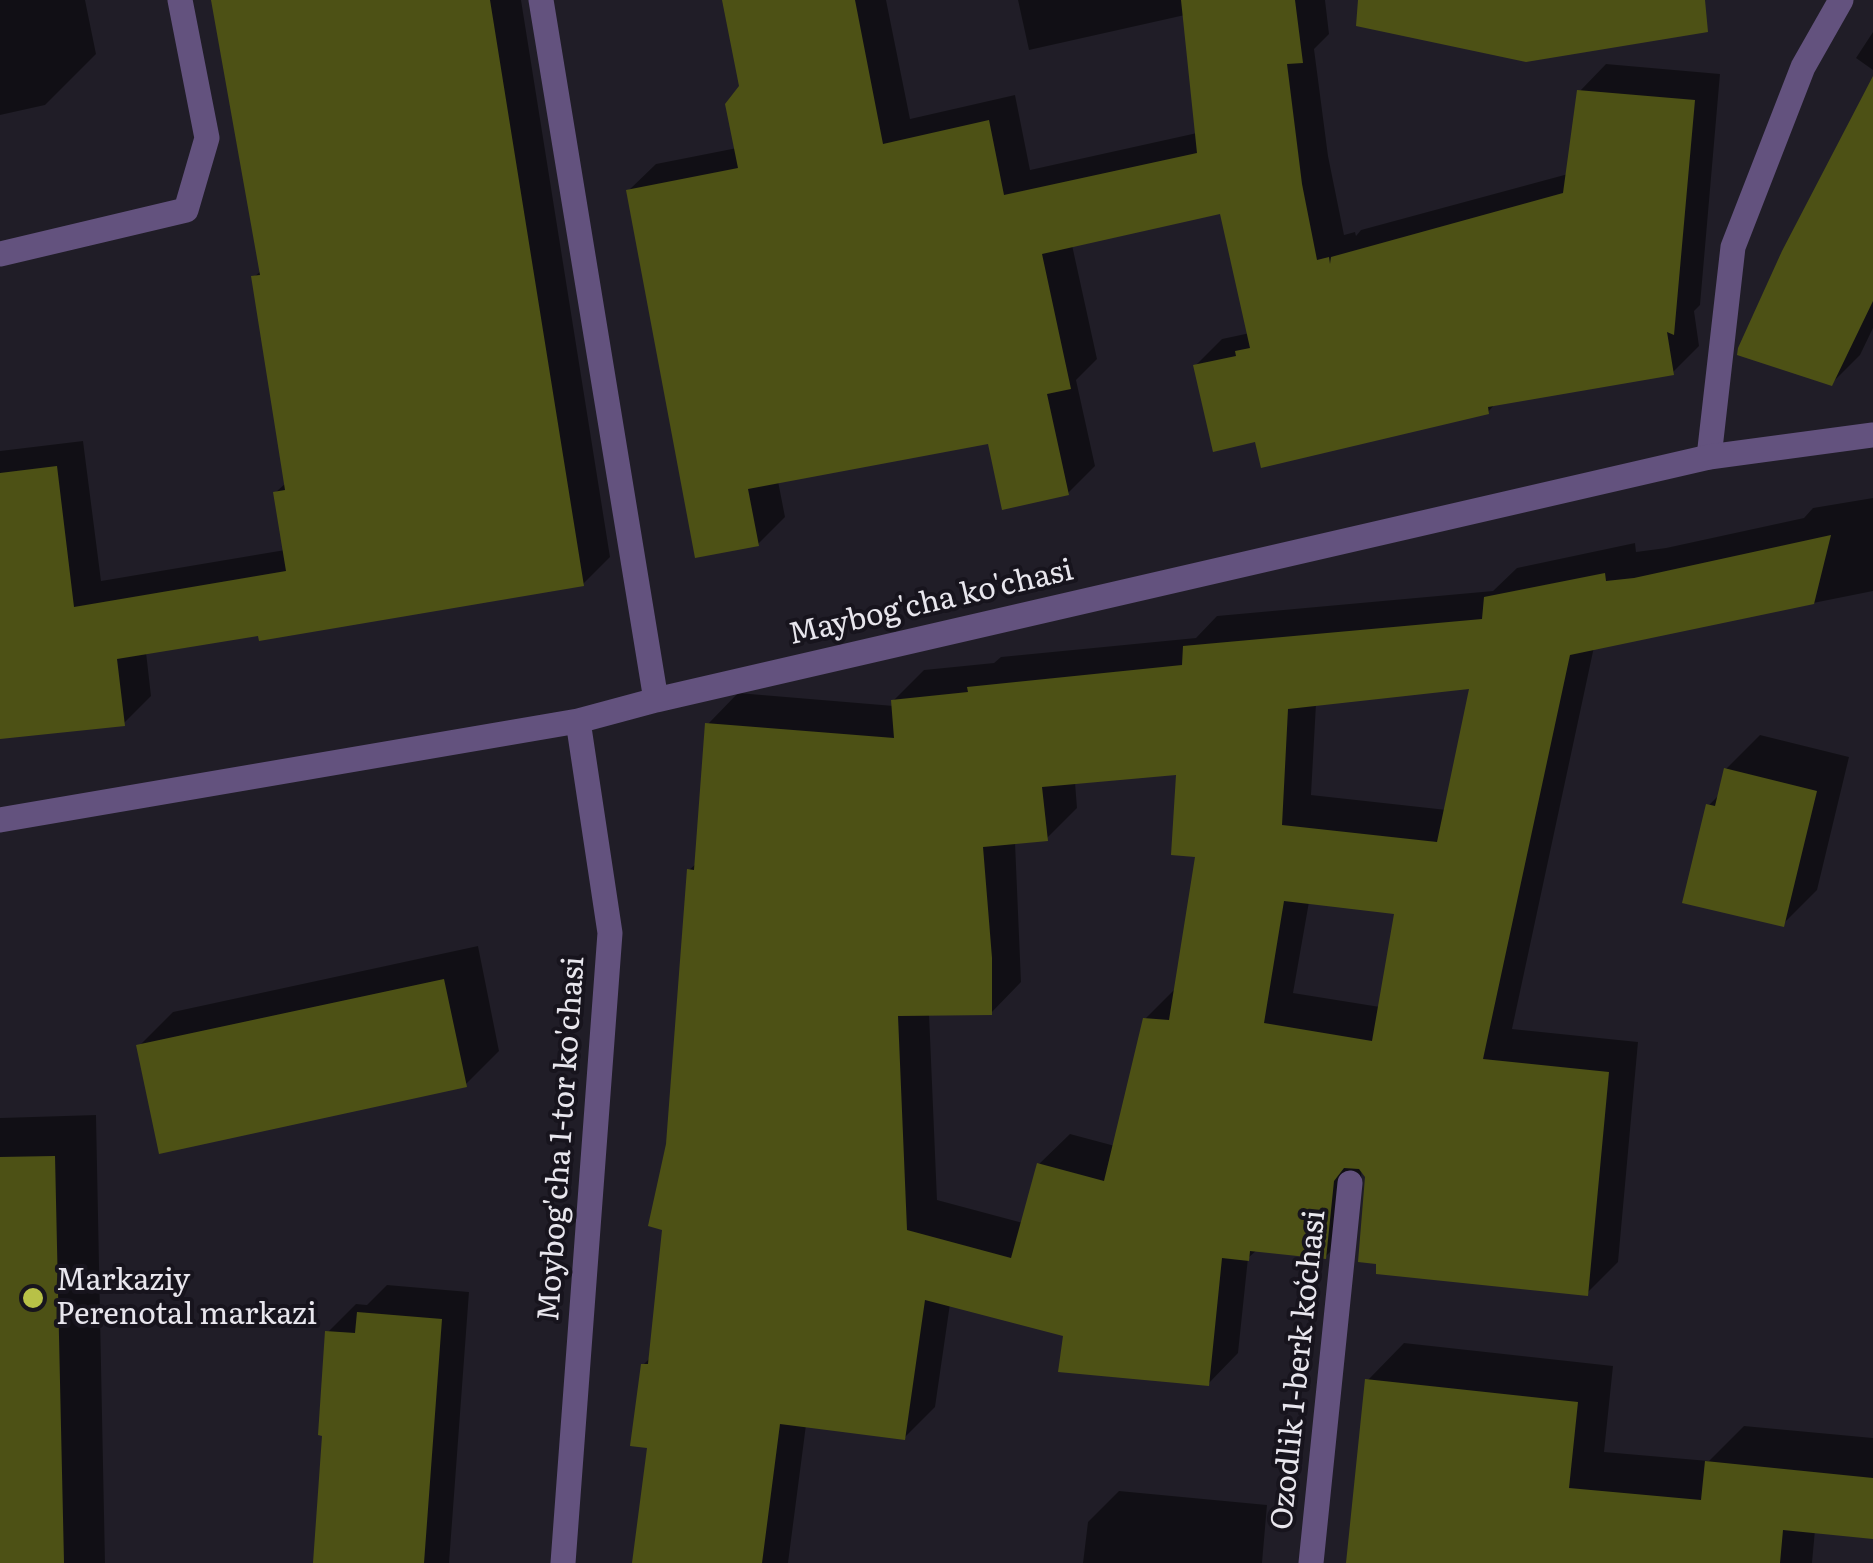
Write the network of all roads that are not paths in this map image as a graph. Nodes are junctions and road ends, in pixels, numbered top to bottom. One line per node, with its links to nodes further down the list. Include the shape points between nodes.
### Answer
1 (180, 0): 4 (street, via 207,138 186,210)
2 (541, 0): 7 (street)
3 (1841, 0): 6 (street, via 1803,66 1733,247)
4 (0, 254)
5 (1873, 435): 6 (street, Maybog'cha ko'chasi)
6 (1709, 457): 7 (street, Maybog'cha ko'chasi)
7 (656, 700): 8 (street, Maybog'cha ko'chasi)
8 (578, 721): 9 (street, Maybog'cha ko'chasi); 11 (street, Moybog'cha 1-tor ko'chasi, via 610,933)
9 (0, 820)
10 (1350, 1183): 12 (street, Ozodlik 1-berk koʻchasi)
11 (563, 1563)
12 (1312, 1563)

